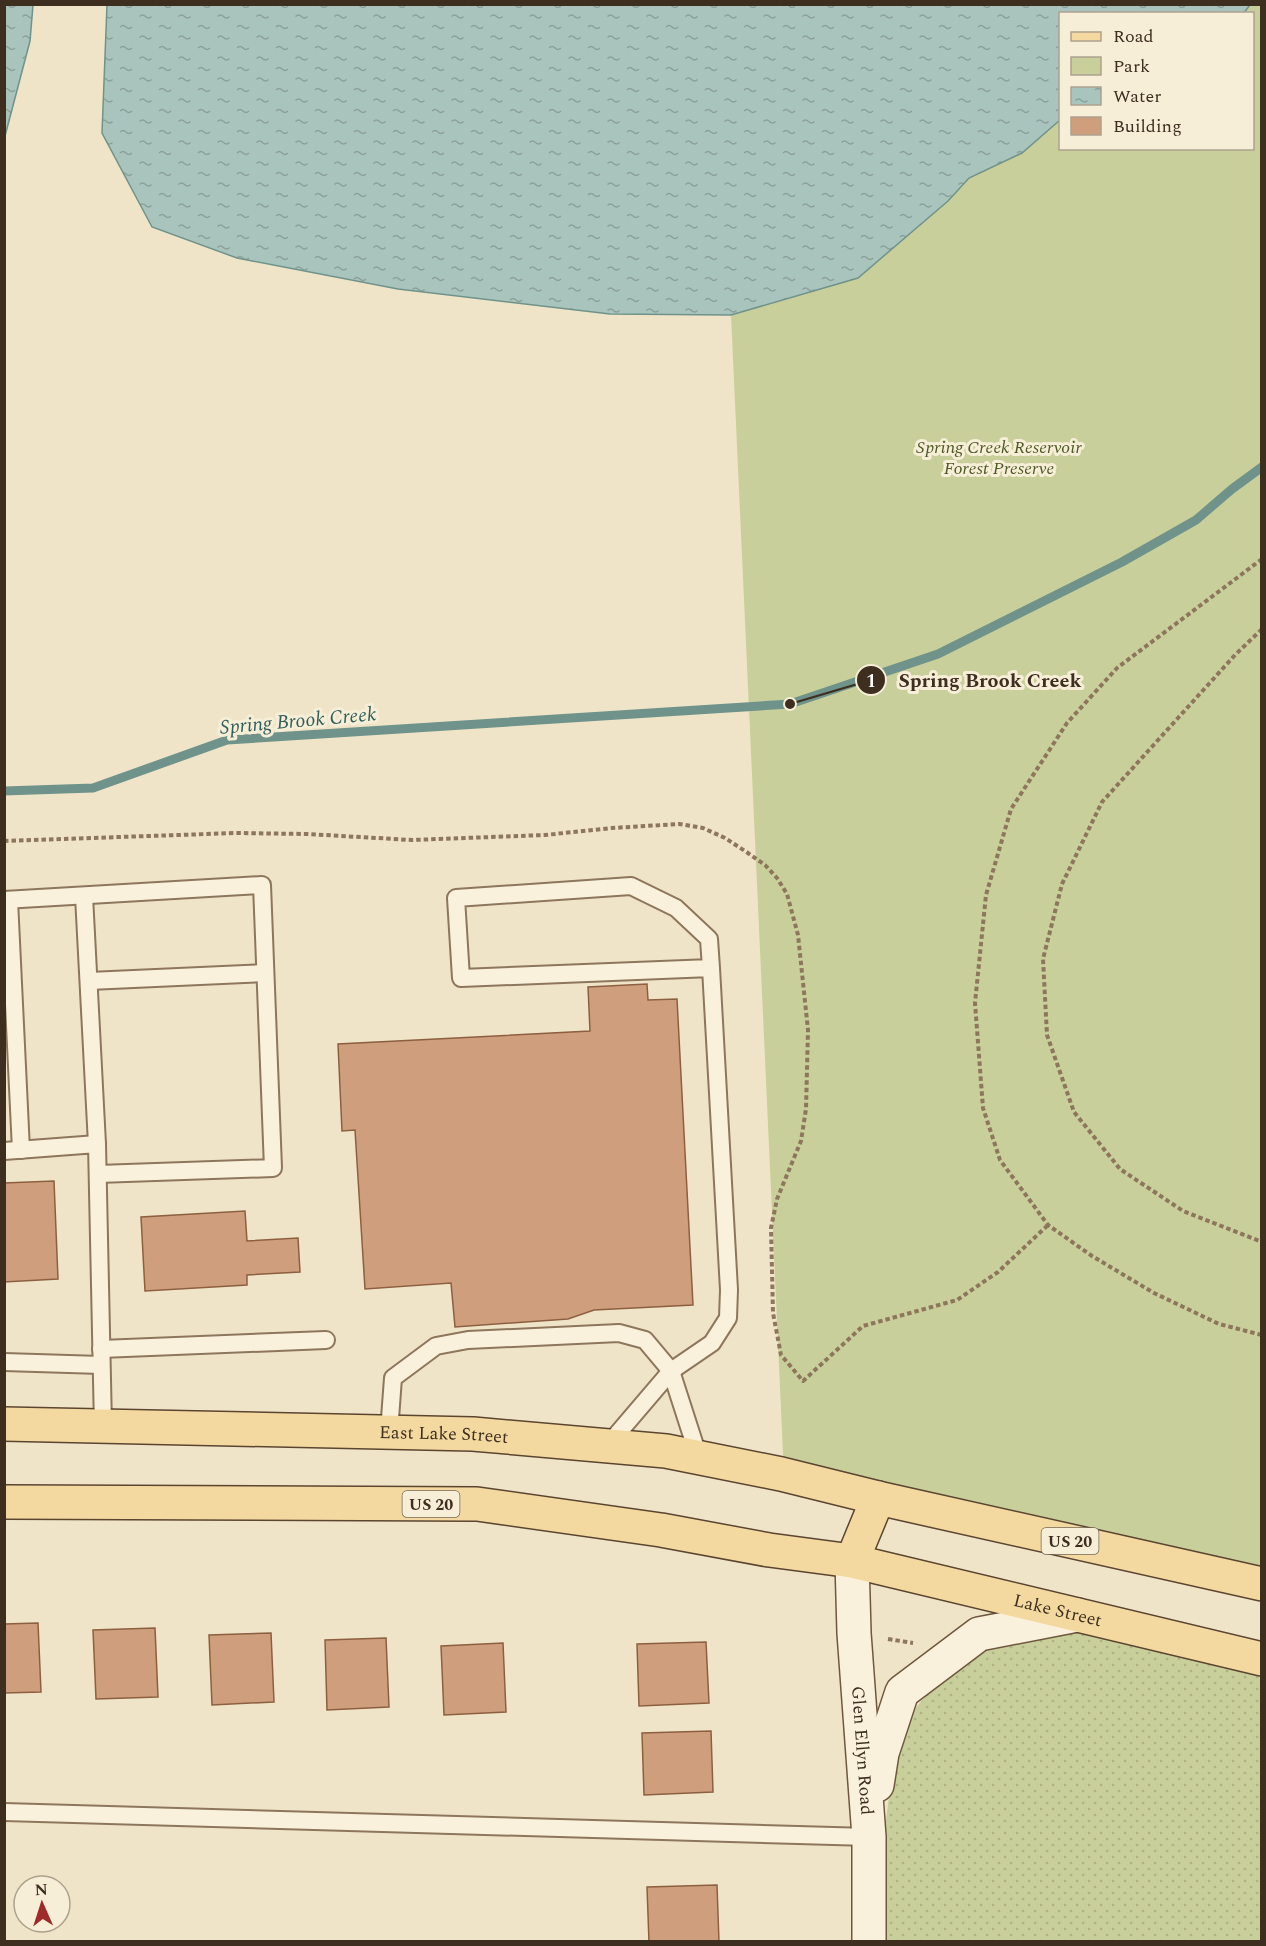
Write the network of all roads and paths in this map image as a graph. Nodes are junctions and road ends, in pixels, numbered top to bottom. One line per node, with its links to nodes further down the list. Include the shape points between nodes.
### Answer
1 (1262, 559): 11 (path, via 1117,668 1067,723 1011,809 986,894 975,1003 983,1108 1000,1160)
2 (1262, 629): 12 (path, via 1102,802 1062,884 1043,959 1047,1035 1074,1112 1120,1169 1183,1211)
3 (84, 896): 4 (lane); 6 (lane, via 262,885); 7 (lane)
4 (7, 900): 9 (lane)
5 (711, 968): 5 (lane, via 461,978 456,898 631,886 676,908 709,939); 17 (lane, via 728,1318 712,1343)
6 (265, 973): 7 (lane); 10 (lane, via 273,1168)
7 (89, 981): 8 (lane)
8 (97, 1144): 9 (lane); 10 (lane)
9 (13, 1150)
10 (98, 1174): 15 (lane)
11 (1048, 1225): 13 (path, via 1154,1293 1219,1324); 18 (path, via 998,1272 957,1300 862,1326)
12 (1262, 1242)
13 (1262, 1335)
14 (326, 1340): 15 (lane)
15 (100, 1357): 16 (lane); 20 (lane)
16 (4, 1362)
17 (671, 1371): 21 (lane, via 645,1340 619,1333 468,1340 436,1346 393,1378); 22 (lane); 23 (lane)
18 (803, 1381)
19 (4, 1424): 20 (main road, East Lake Street / US 20)
20 (103, 1426): 21 (main road, East Lake Street / US 20)
21 (390, 1432): 22 (main road, East Lake Street / US 20, via 473,1434)
22 (607, 1446): 23 (main road, East Lake Street / US 20)
23 (699, 1458): 24 (main road, East Lake Street / US 20)
24 (878, 1498): 26 (main road); 27 (main road, US 20)
25 (4, 1502): 26 (main road, US 20, via 477,1504)
26 (852, 1561): 28 (main road, Lake Street / US 20); 33 (street, Glen Ellyn Road)
27 (1262, 1584)
28 (1077, 1615): 31 (main road, Lake Street / US 20); 33 (street, via 979,1634 902,1692 882,1753)
29 (882, 1638): 30 (path)
30 (922, 1645)
31 (1262, 1659)
32 (4, 1812): 33 (lane)
33 (869, 1837): 34 (street, Glen Ellyn Road)
34 (869, 1941)

